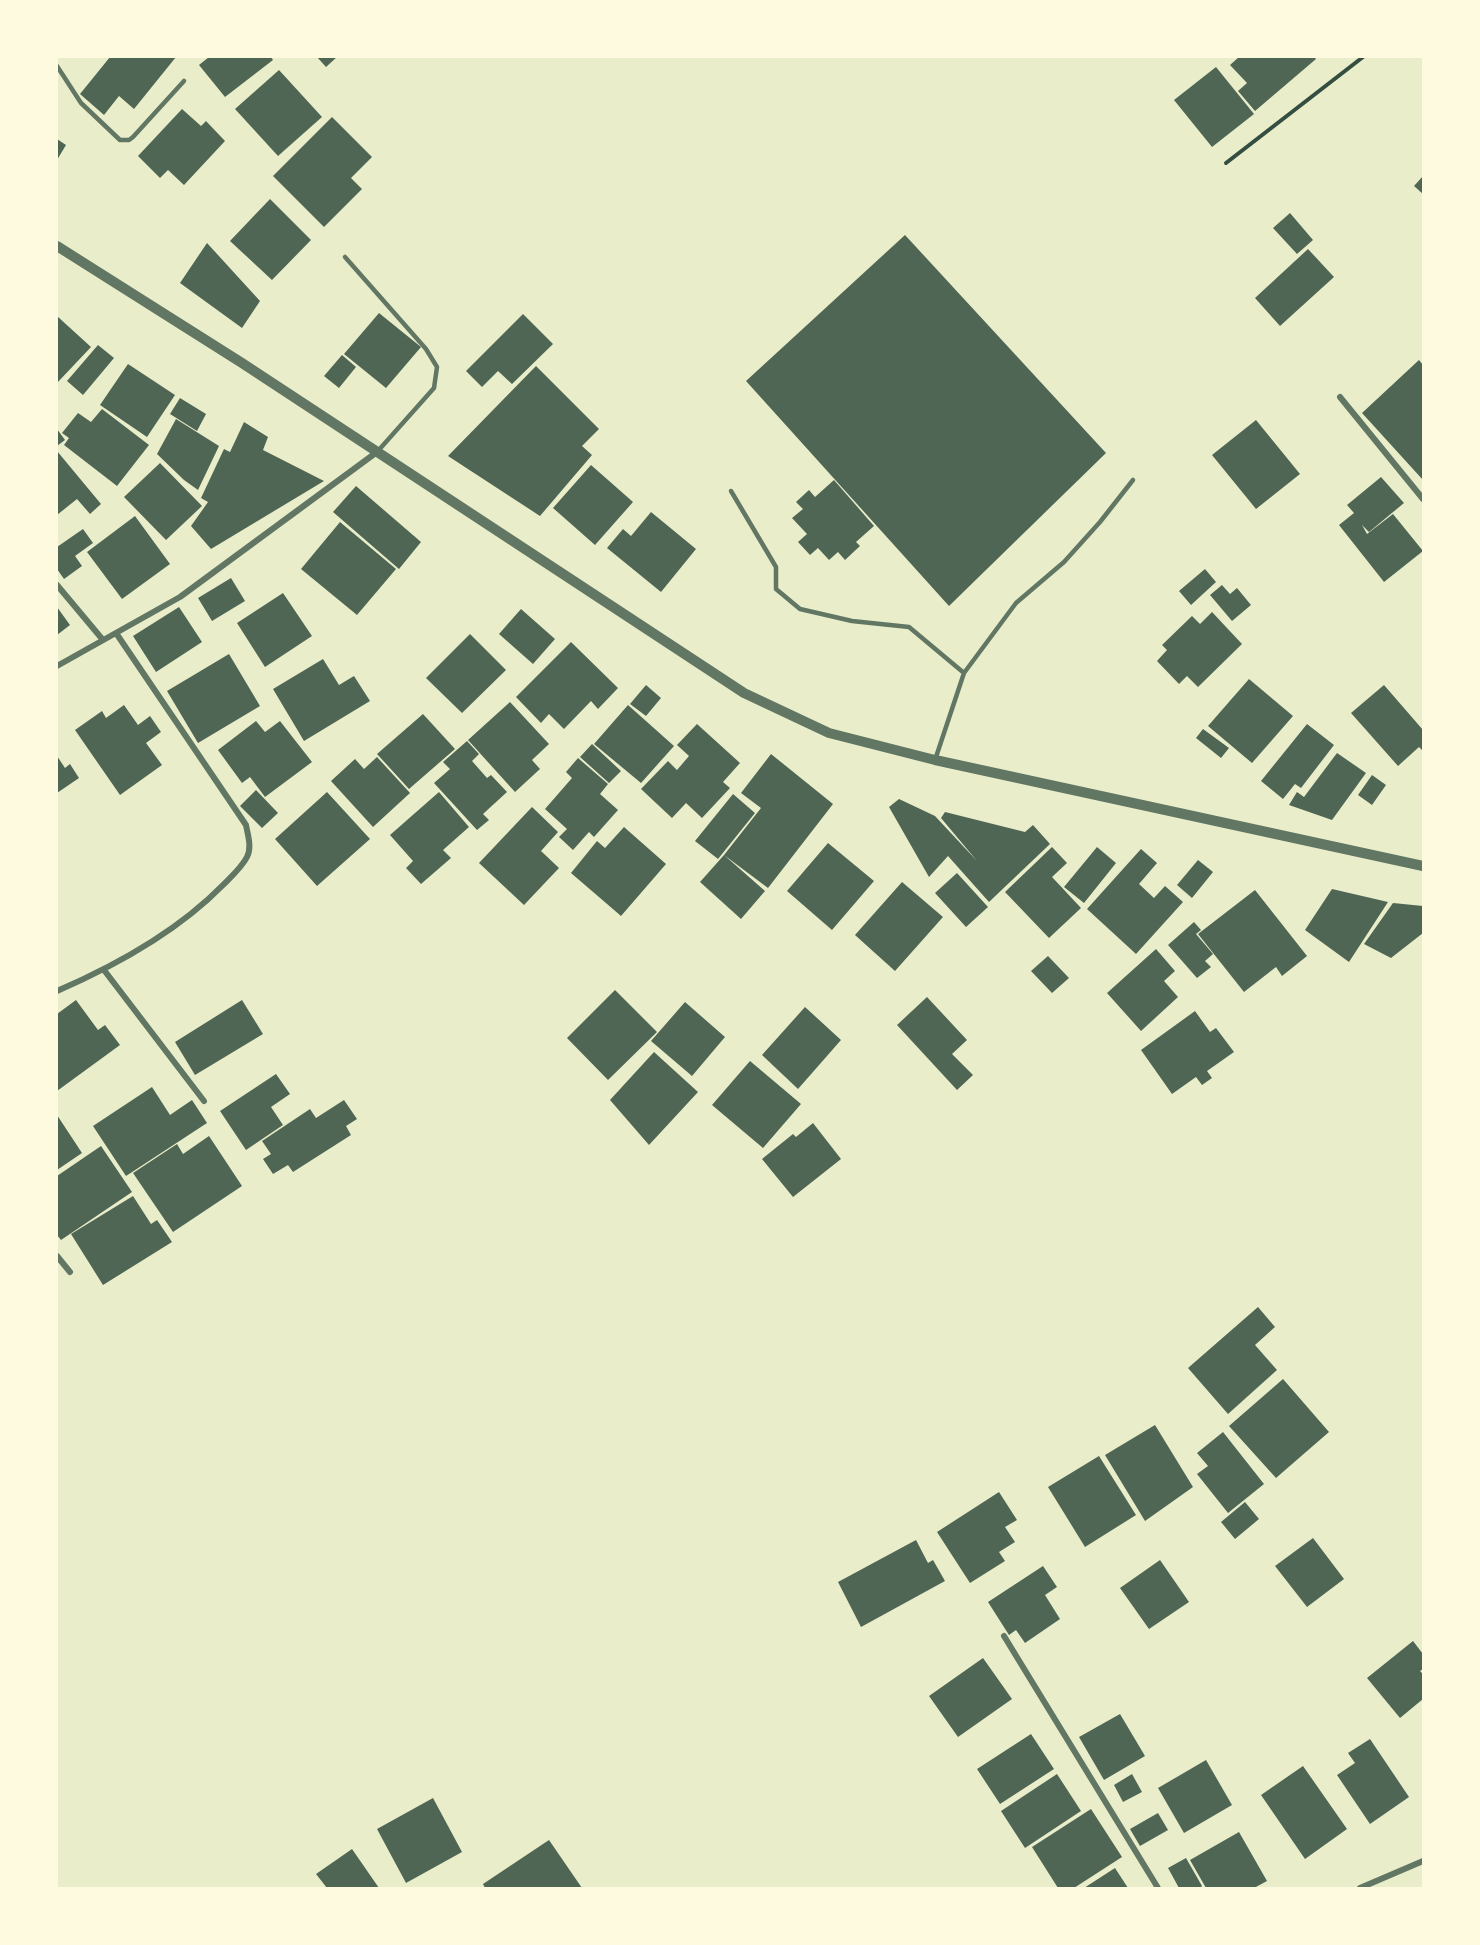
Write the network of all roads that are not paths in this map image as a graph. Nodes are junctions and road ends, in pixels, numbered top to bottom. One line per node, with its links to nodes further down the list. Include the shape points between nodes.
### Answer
1 (57, 66): 2 (lane, via 81,103 124,141 133,137)
2 (184, 81)
3 (57, 246): 6 (street)
4 (345, 257): 6 (lane, via 433,357 436,367 434,388)
5 (1340, 398): 9 (street)
6 (377, 452): 11 (street, via 180,597); 15 (street, via 744,693 829,733)
7 (1133, 480): 14 (lane, via 1064,562 1016,603)
8 (731, 491): 14 (lane, via 776,567 776,589 800,609 852,621 909,627)
9 (1423, 499)
10 (57, 585): 12 (street)
11 (116, 633): 12 (street); 17 (street, via 246,825 250,844 247,857 235,873 197,911)
12 (103, 640): 13 (street)
13 (57, 666)
14 (964, 673): 15 (lane)
15 (935, 760): 16 (street)
16 (1423, 867)
17 (104, 970): 18 (street); 19 (street)
18 (57, 991)
19 (204, 1101)
20 (57, 1256): 21 (street)
21 (70, 1272)
22 (1004, 1636): 24 (street)
23 (1423, 1861): 25 (street)
24 (1158, 1888)
25 (1360, 1888)

